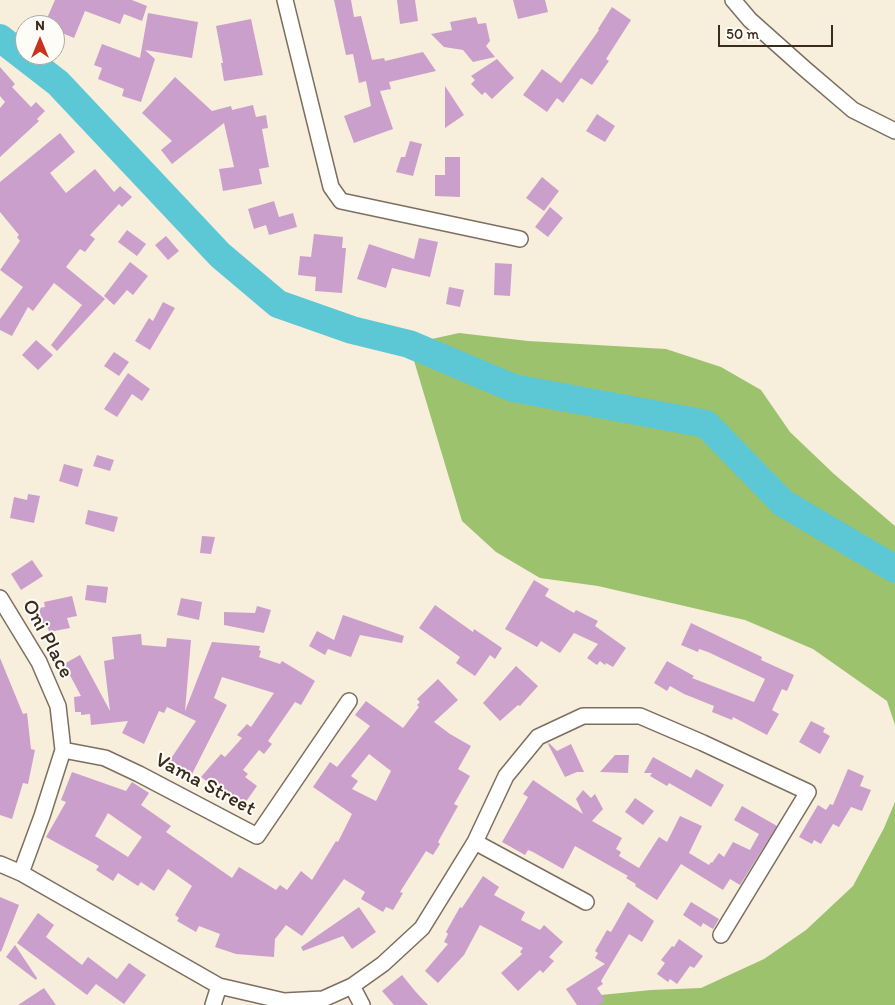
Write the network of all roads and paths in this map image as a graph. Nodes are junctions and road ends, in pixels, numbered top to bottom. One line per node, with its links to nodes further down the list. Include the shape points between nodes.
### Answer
1 (285, 0): 4 (street, via 331,187 341,201)
2 (733, 0): 3 (street, via 750,20 853,110)
3 (895, 131)
4 (520, 239)
5 (0, 598): 7 (street, Oni Place, via 39,662 58,706)
6 (349, 701): 7 (street, Vama Street, via 257,836 105,758)
7 (63, 750): 10 (street, Oni Place)
8 (475, 842): 11 (street); 12 (street, via 506,776 538,738 582,716 640,716 808,792); 14 (street, via 422,928 383,964)
9 (0, 864): 10 (street)
10 (21, 873): 13 (street)
11 (586, 902)
12 (721, 935)
13 (219, 986): 14 (street, via 284,1001 323,999); 15 (street)
14 (352, 986): 16 (street)
15 (212, 1005)
16 (362, 1005)

